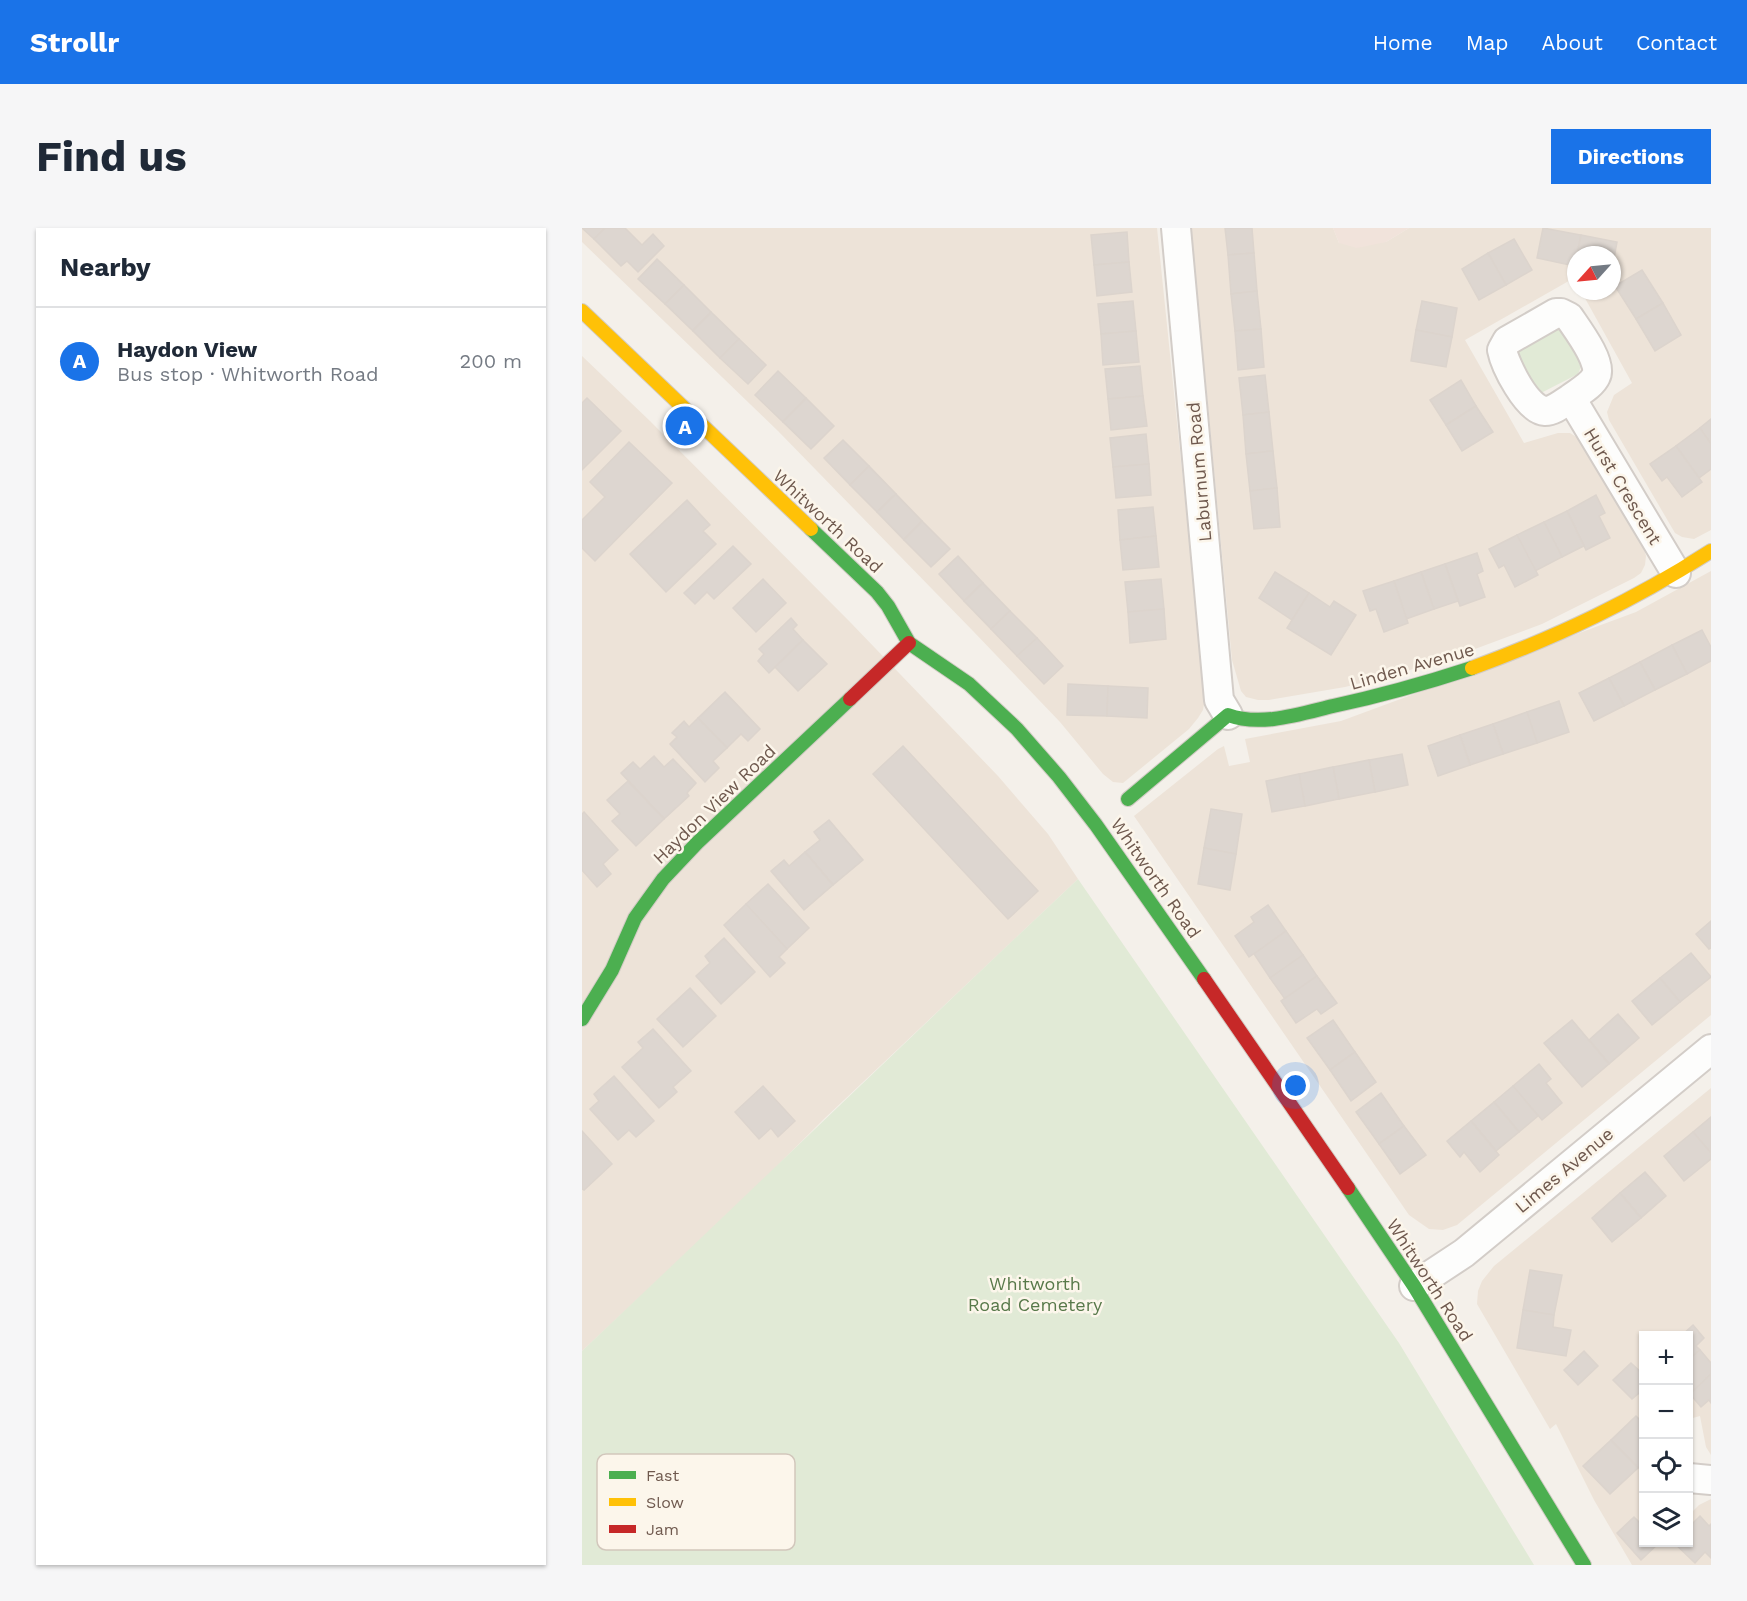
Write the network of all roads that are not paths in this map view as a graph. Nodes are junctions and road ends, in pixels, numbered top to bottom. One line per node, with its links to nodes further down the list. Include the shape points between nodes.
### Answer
1 (1176, 228): 7 (street, Laburnum Road, via 1219,700)
2 (582, 311): 6 (main road, Whitworth Road, via 877,592)
3 (1571, 399): 5 (street, Hurst Crescent)
4 (1711, 551): 5 (main road, Linden Avenue)
5 (1676, 573): 7 (main road, Linden Avenue, via 1559,634 1462,673 1299,714 1250,720)
6 (909, 643): 9 (main road, Haydon View Road, via 663,879 635,918 612,970); 11 (main road, Whitworth Road, via 969,684 1017,729 1059,777 1176,938)
7 (1228, 715): 8 (main road)
8 (1128, 799)
9 (582, 1019)
10 (1711, 1049): 11 (street, Limes Avenue, via 1464,1253)
11 (1414, 1286): 14 (main road, Whitworth Road)
12 (1693, 1478): 13 (street)
13 (1711, 1480)
14 (1584, 1565)

